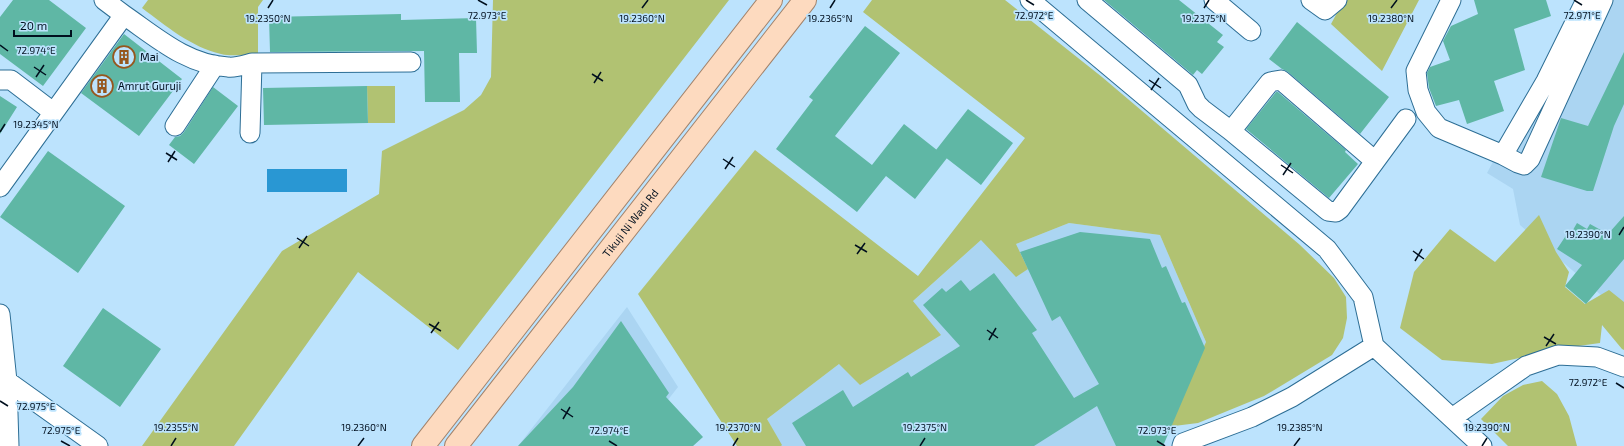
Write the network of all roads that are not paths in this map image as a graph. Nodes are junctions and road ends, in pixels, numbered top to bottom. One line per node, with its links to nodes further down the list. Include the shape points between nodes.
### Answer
1 (104, 0): 12 (street)
2 (771, 0): 33 (main road)
3 (805, 0): 34 (main road, Tikuji Ni Wadi Rd)
4 (1030, 0): 27 (street, via 1327,249 1363,297)
5 (1087, 0): 21 (street, via 1188,85 1197,104)
6 (1214, 0): 13 (street)
7 (1311, 0): 8 (street, via 1325,10)
8 (1337, 0)
9 (1451, 0): 23 (street, via 1416,71 1418,90 1426,112 1439,128)
10 (1586, 0): 23 (street, via 1546,81)
11 (1602, 0): 23 (street, via 1530,159 1524,164)
12 (124, 15): 16 (street, via 173,49 199,62); 18 (street)
13 (1251, 31)
14 (412, 62): 15 (street)
15 (252, 63): 16 (street, via 229,67); 22 (street)
16 (215, 65): 20 (street)
17 (0, 80): 18 (street, via 11,80)
18 (53, 112): 25 (street)
19 (1406, 119): 24 (street)
20 (174, 126)
21 (1231, 131): 24 (street, via 1270,82 1281,80); 24 (street, via 1328,211 1336,212 1340,209)
22 (250, 133)
23 (1503, 155)
24 (1375, 161)
25 (0, 187)
26 (0, 314): 29 (street)
27 (1374, 346): 30 (street); 35 (street, via 1292,397 1245,420 1183,443)
28 (1624, 367): 30 (street, via 1597,357 1558,355 1526,366)
29 (7, 381): 31 (street); 32 (street)
30 (1452, 418): 36 (street)
31 (9, 446)
32 (98, 446)
33 (423, 446)
34 (456, 446)
35 (1182, 446)
36 (1482, 446)

